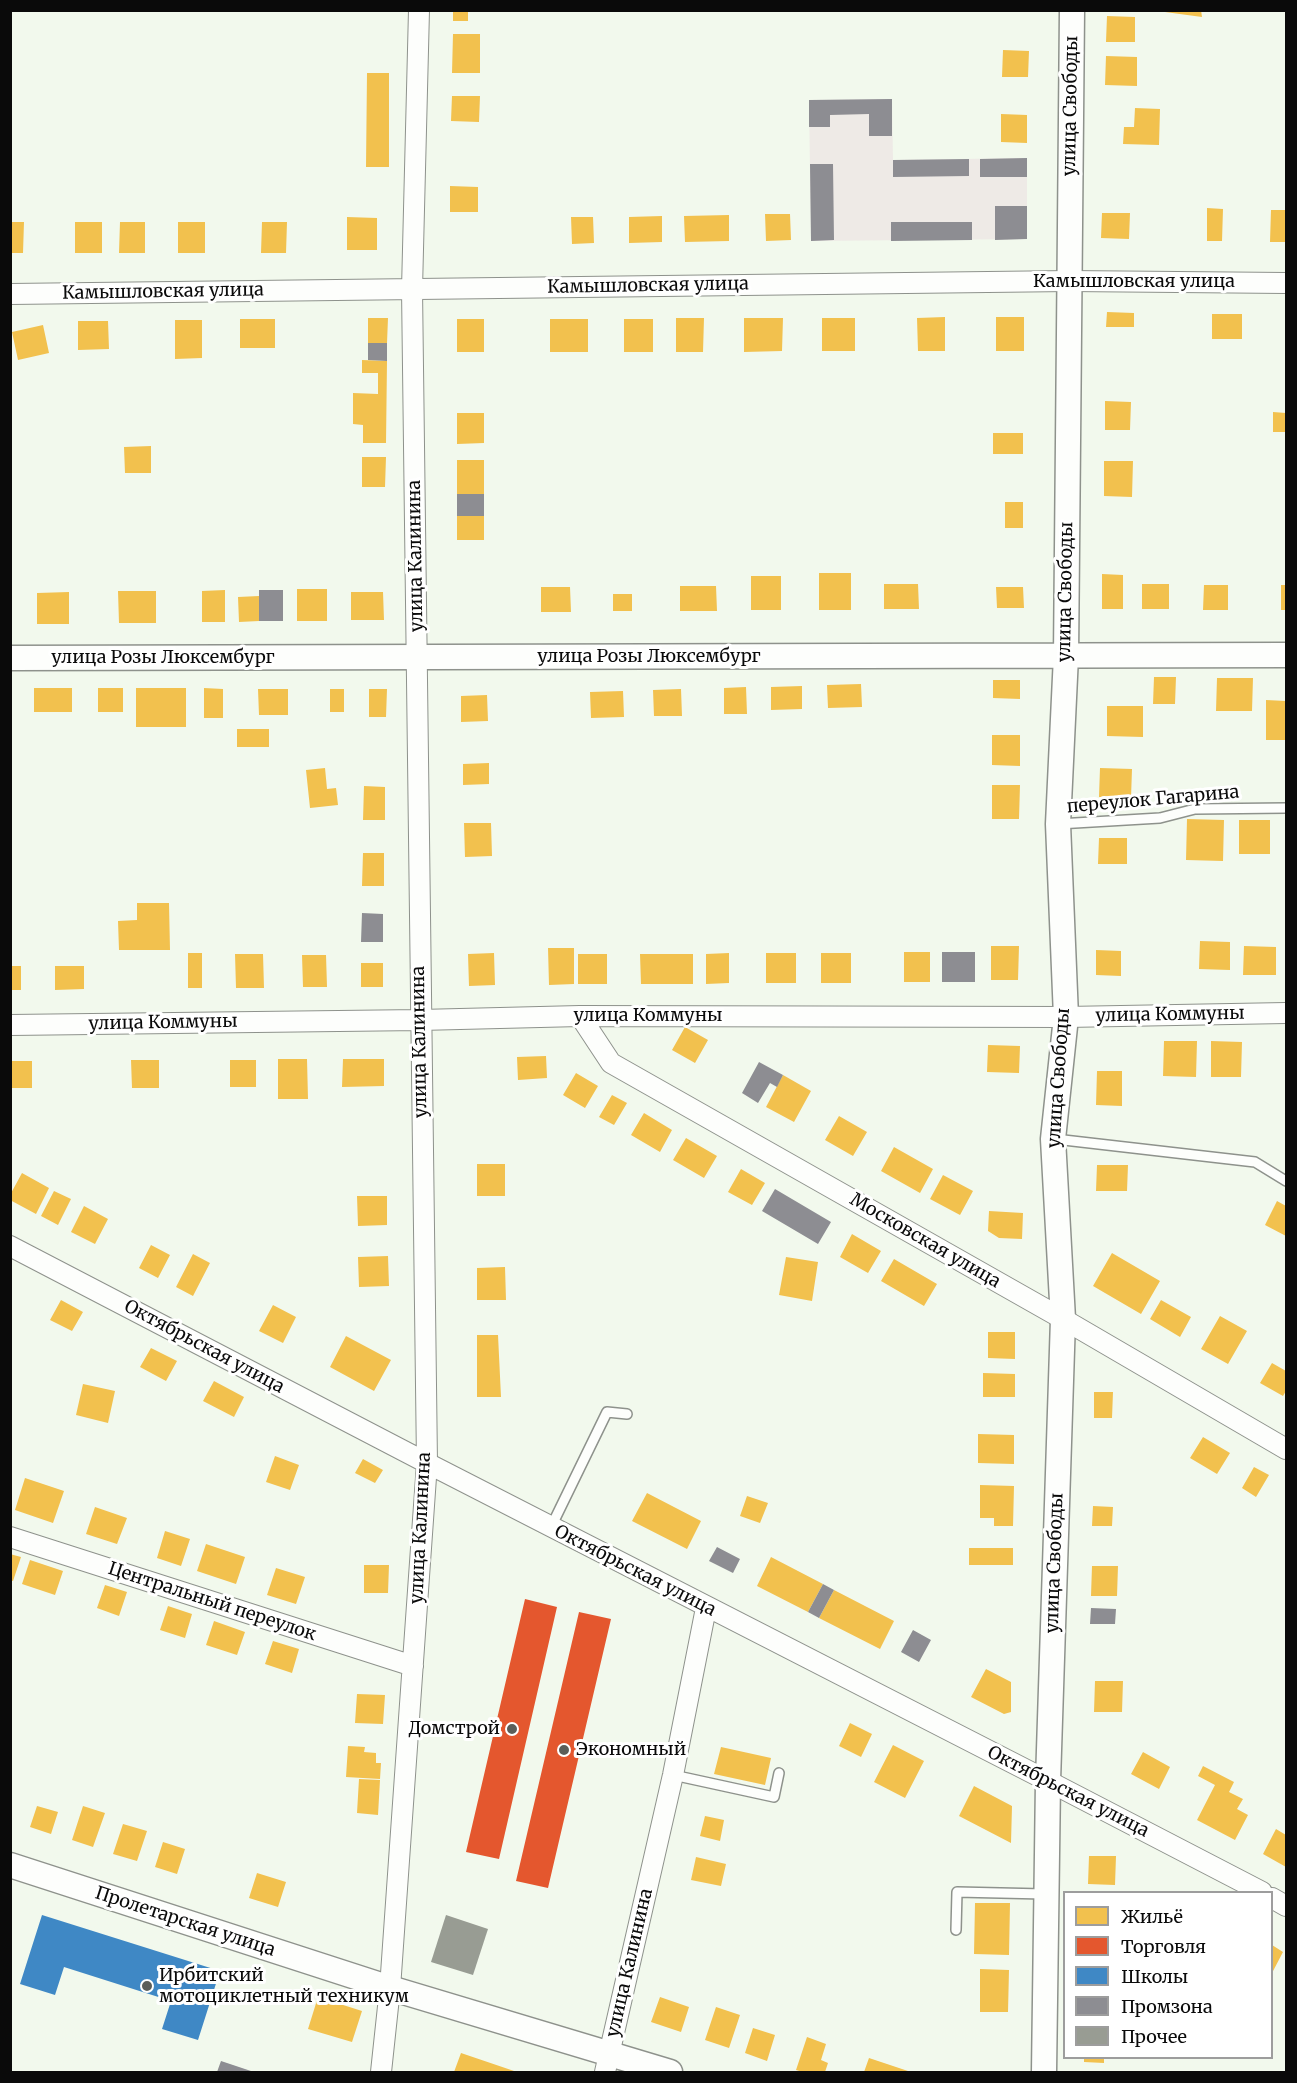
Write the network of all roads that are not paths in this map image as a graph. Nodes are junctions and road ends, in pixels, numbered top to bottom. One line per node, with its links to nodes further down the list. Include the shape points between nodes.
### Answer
1 (419, 10): 5 (street, улица Калинина)
2 (1072, 10): 3 (street, улица Свободы)
3 (1069, 281): 4 (street, Камышловская улица); 5 (street, Камышловская улица); 8 (street, улица Свободы)
4 (1287, 283)
5 (412, 289): 6 (street, Камышловская улица); 10 (street, улица Калинина)
6 (10, 294)
7 (1287, 655): 8 (street, улица Розы Люксембург)
8 (1066, 656): 10 (street, улица Розы Люксембург); 12 (street, улица Свободы)
9 (10, 658): 10 (street, улица Розы Люксембург)
10 (418, 658): 16 (street, улица Калинина)
11 (1287, 808): 12 (lane, переулок Гагарина, via 1195,809 1160,818)
12 (1058, 824): 15 (street, улица Свободы)
13 (1287, 1013): 15 (street, улица Коммуны)
14 (580, 1016): 15 (street, улица Коммуны); 16 (street, улица Коммуны); 21 (street, Московская улица, via 610,1063)
15 (1066, 1017): 18 (street, улица Свободы)
16 (420, 1020): 17 (street, улица Коммуны); 24 (street, улица Калинина)
17 (10, 1025)
18 (1053, 1138): 19 (lane, via 1255,1162); 21 (street, улица Свободы)
19 (1287, 1181)
20 (10, 1246): 24 (street, Октябрьская улица)
21 (1063, 1319): 23 (street, Московская улица); 31 (street, улица Свободы)
22 (627, 1414): 25 (lane, via 607,1412)
23 (1287, 1449)
24 (427, 1463): 25 (street, Октябрьская улица); 28 (street, улица Калинина)
25 (551, 1527): 27 (street, Октябрьская улица)
26 (10, 1537): 28 (street, Центральный переулок)
27 (706, 1608): 30 (street, улица Калинина); 31 (street, Октябрьская улица)
28 (413, 1666): 38 (street, улица Калинина)
29 (779, 1773): 30 (lane, via 774,1797)
30 (673, 1775): 39 (street, улица Калинина)
31 (1048, 1781): 33 (street, Октябрьская улица); 34 (street, улица Свободы)
32 (10, 1865): 38 (street, Пролетарская улица)
33 (1258, 1891)
34 (1047, 1894): 37 (lane, via 957,1892); 42 (street, улица Свободы)
35 (1273, 1898): 36 (street)
36 (1287, 1905)
37 (956, 1930)
38 (390, 1988): 39 (street, Пролетарская улица); 40 (street, улица Калинина)
39 (607, 2063): 41 (street, Пролетарская улица)
40 (381, 2073)
41 (670, 2073)
42 (1044, 2073)

